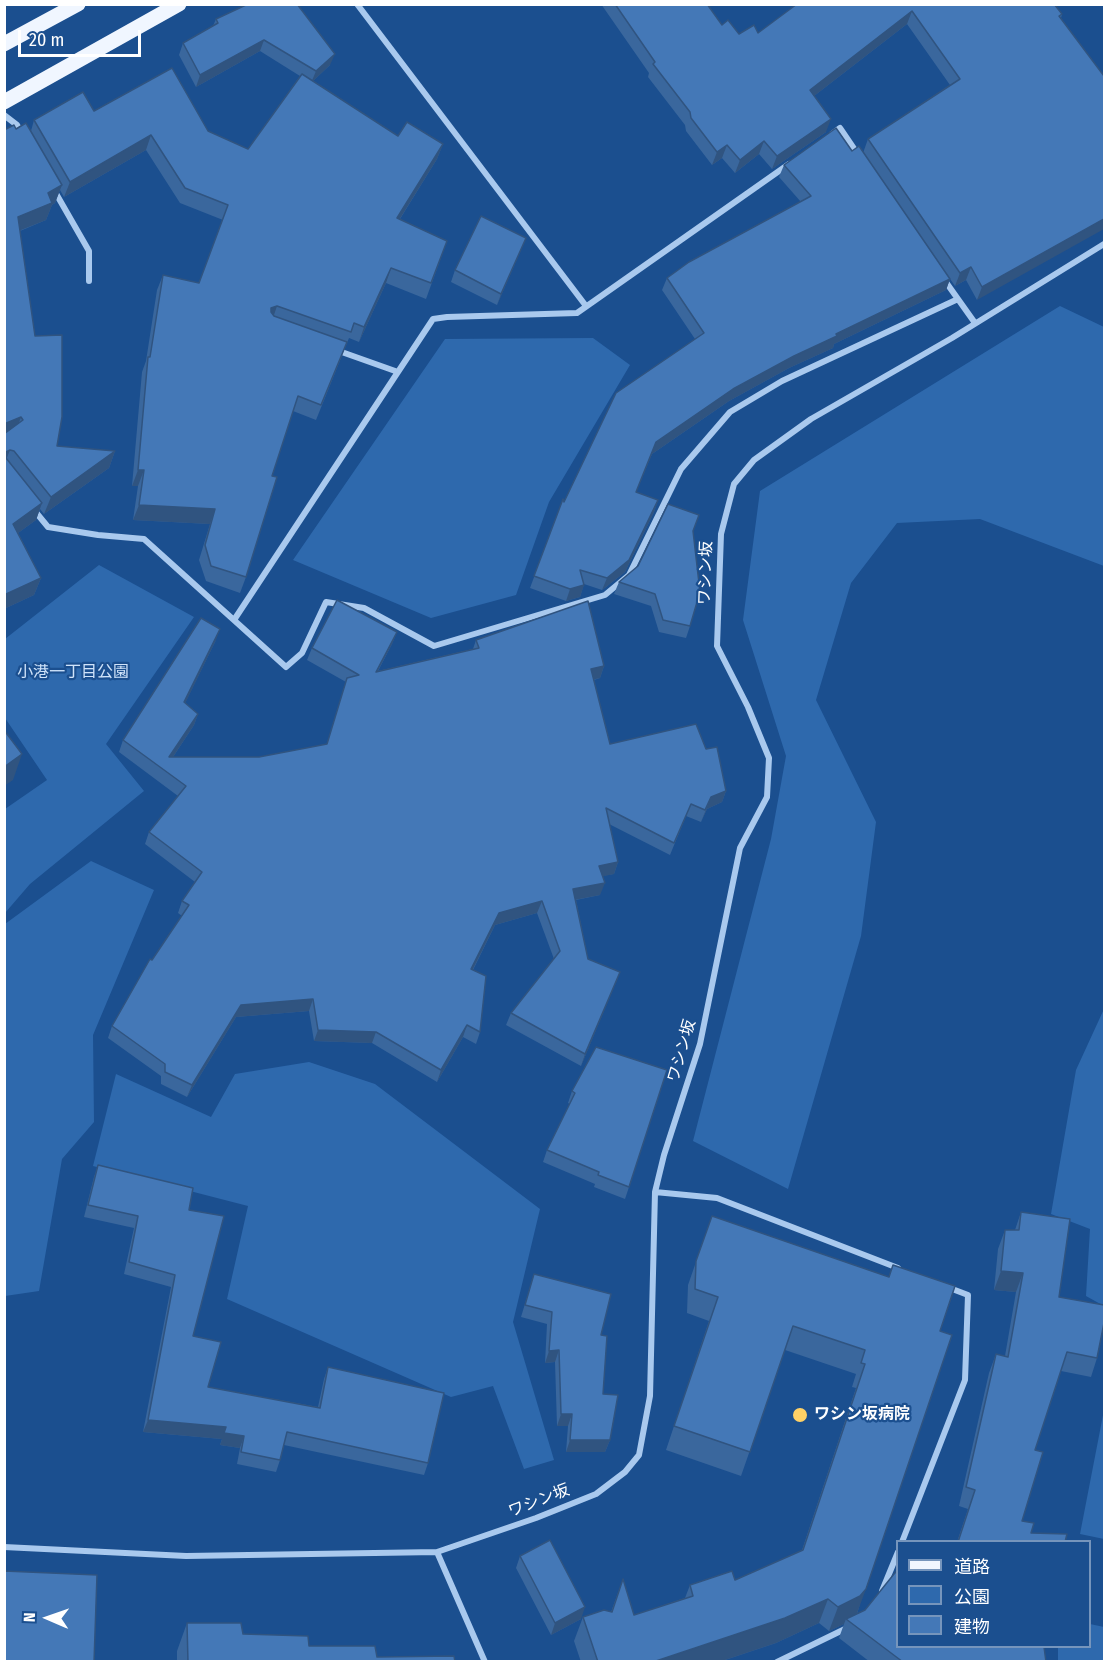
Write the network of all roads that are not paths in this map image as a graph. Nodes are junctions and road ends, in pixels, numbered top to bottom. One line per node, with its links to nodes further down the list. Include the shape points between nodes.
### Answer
1 (78, 4): 4 (main road)
2 (179, 4): 5 (main road)
3 (357, 4): 16 (street)
4 (4, 44)
5 (4, 102)
6 (4, 115): 8 (street, via 17,125)
7 (830, 135): 10 (street, via 840,128)
8 (28, 145)
9 (791, 163): 16 (street)
10 (866, 166)
11 (50, 183): 14 (street, via 89,250)
12 (1104, 244): 17 (street, ワシン坂)
13 (938, 271): 15 (street)
14 (89, 281)
15 (958, 299): 17 (street); 21 (street, via 782,381 730,412 681,469 629,575 605,595 434,646 364,608 326,602 302,653 286,667)
16 (586, 306): 19 (street, via 577,313 433,319)
17 (975, 323): 22 (street, ワシン坂, via 811,419 754,460 734,484 721,534 717,646 769,758 767,797 740,848 700,1044)
18 (334, 349): 19 (street)
19 (398, 372): 21 (street)
20 (26, 500): 21 (street, via 48,527 144,538)
21 (234, 620)
22 (656, 1192): 23 (street, via 717,1198); 27 (street, ワシン坂, via 650,1396 639,1455 625,1472 596,1494)
23 (903, 1269)
24 (935, 1282): 25 (street, via 968,1295 965,1380)
25 (903, 1540)
26 (4, 1548): 27 (street, ワシン坂, via 186,1556)
27 (437, 1552): 31 (street)
28 (896, 1555): 29 (street)
29 (874, 1601)
30 (854, 1625): 32 (street)
31 (485, 1662)
32 (777, 1662)

